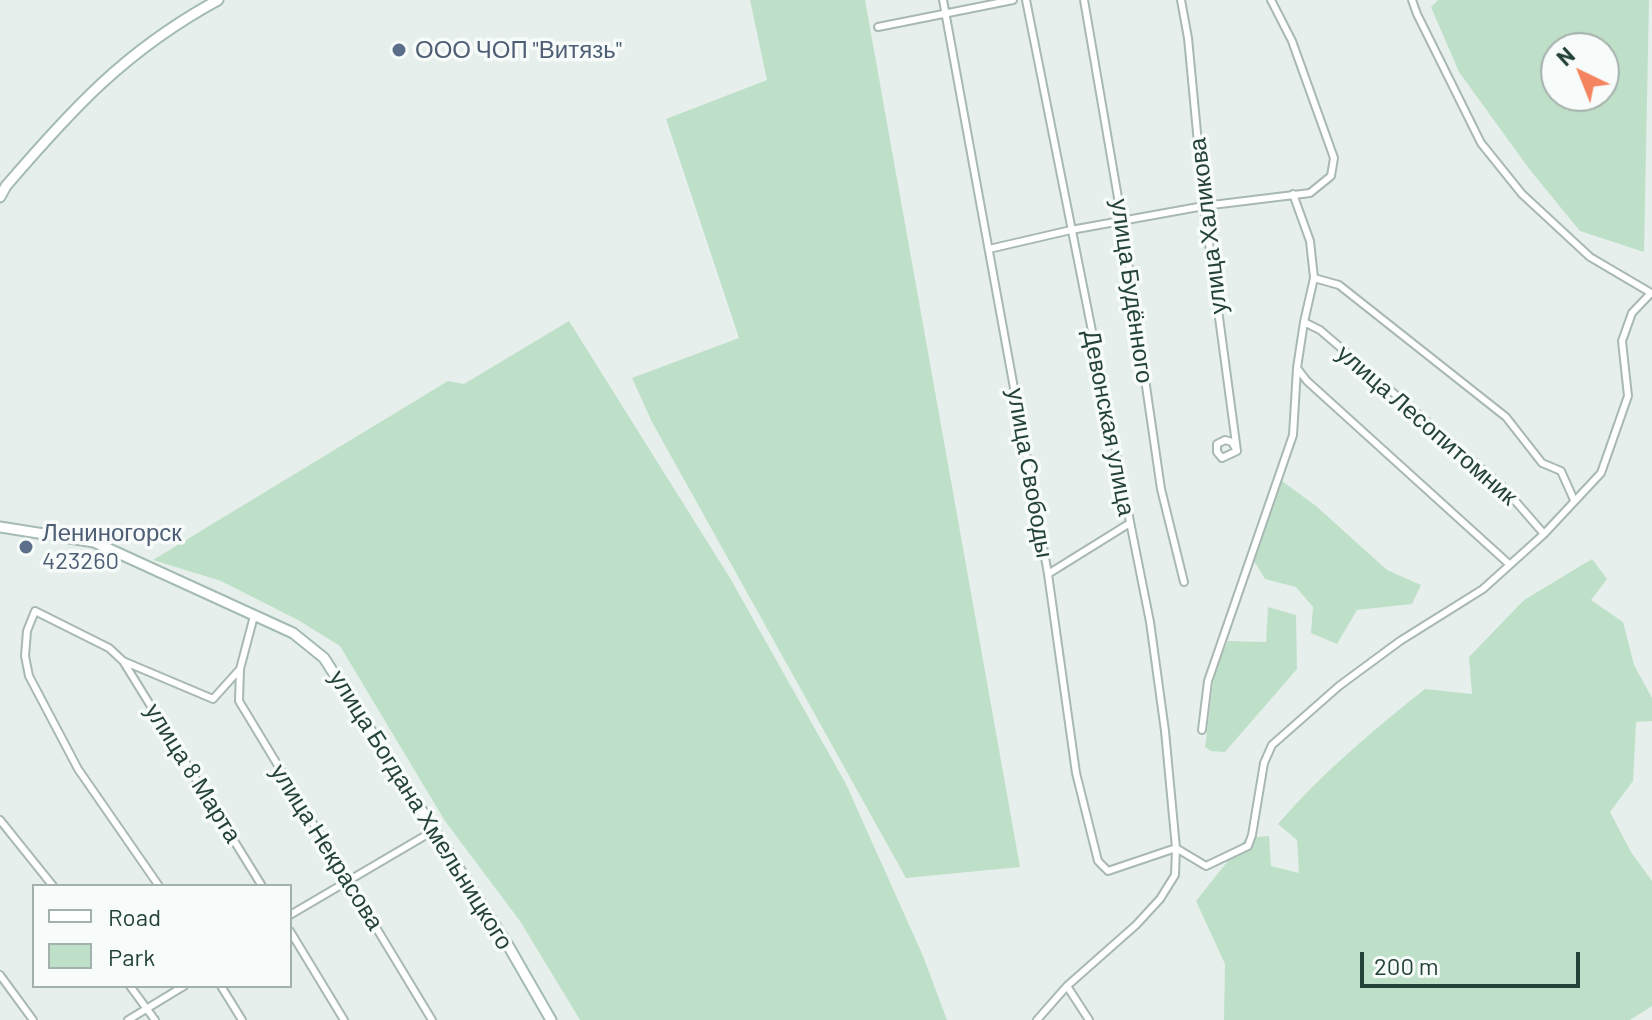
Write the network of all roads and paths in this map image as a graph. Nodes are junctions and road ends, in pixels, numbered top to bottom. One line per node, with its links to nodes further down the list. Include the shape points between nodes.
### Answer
1 (218, 0): 11 (street, via 134,53)
2 (943, 0): 9 (street, улица Свободы)
3 (1013, 0): 9 (street)
4 (1026, 0): 16 (street, Девонская улица)
5 (1084, 0): 15 (street, улица Будённого)
6 (1181, 0): 14 (street, улица Халикова)
7 (1271, 0): 12 (street, via 1292,41 1334,158 1331,176 1310,193)
8 (1412, 0): 22 (street, via 1481,143 1514,184 1590,257 1651,293 1632,313 1622,341 1628,396 1612,445 1601,473)
9 (945, 13): 10 (street); 17 (street, улица Свободы)
10 (878, 27)
11 (3, 183): 13 (street)
12 (1293, 194): 14 (street); 18 (street, via 1310,241)
13 (0, 197)
14 (1204, 206): 15 (street); 21 (street, улица Халикова)
15 (1122, 221): 16 (street); 28 (street, улица Будённого, via 1161,489)
16 (1071, 230): 17 (street); 23 (street, Девонская улица)
17 (989, 249): 27 (street, улица Свободы)
18 (1314, 278): 19 (street); 22 (street, via 1339,285 1506,417 1542,463 1561,471)
19 (1304, 322): 20 (street); 25 (street, улица Лесопитомник, via 1320,330 1504,488)
20 (1297, 368): 26 (street); 32 (street, via 1293,435 1208,681)
21 (1237, 451)
22 (1574, 500): 25 (street)
23 (1130, 523): 27 (street); 35 (street, Девонская улица, via 1150,622)
24 (0, 527): 29 (street, улица Богдана Хмельницкого, via 94,542)
25 (1544, 534): 26 (street)
26 (1509, 564): 35 (street, via 1483,589 1339,686 1272,745 1248,846 1206,866)
27 (1048, 574): 35 (street, улица Свободы, via 1076,773 1098,861 1108,871)
28 (1184, 582)
29 (254, 616): 31 (street, улица Некрасова); 34 (street, улица Богдана Хмельницкого, via 293,633 324,658)
30 (123, 661): 31 (street, улица Некрасова, via 213,699); 38 (street, улица Некрасова, via 109,648 35,611 27,631 29,676 78,769); 39 (street, улица 8 Марта)
31 (240, 669): 36 (street, улица Некрасова, via 239,701 247,717)
32 (1202, 730)
33 (0, 820): 37 (street)
34 (433, 831): 36 (street); 54 (street, улица Богдана Хмельницкого)
35 (1176, 848): 43 (street, Девонская улица, via 1175,875 1160,899)
36 (348, 880): 40 (street); 53 (street, улица Некрасова)
37 (51, 884)
38 (158, 884)
39 (261, 884)
40 (292, 914)
41 (292, 934): 52 (street)
42 (0, 975): 48 (street)
43 (1067, 986): 55 (street, Девонская улица); 56 (street)
44 (132, 988): 47 (street)
45 (181, 988): 47 (street)
46 (222, 988): 51 (street)
47 (147, 1008): 49 (street); 50 (street)
48 (33, 1020)
49 (128, 1020)
50 (155, 1020)
51 (242, 1020)
52 (344, 1020)
53 (432, 1020)
54 (551, 1020)
55 (1037, 1020)
56 (1089, 1020)

